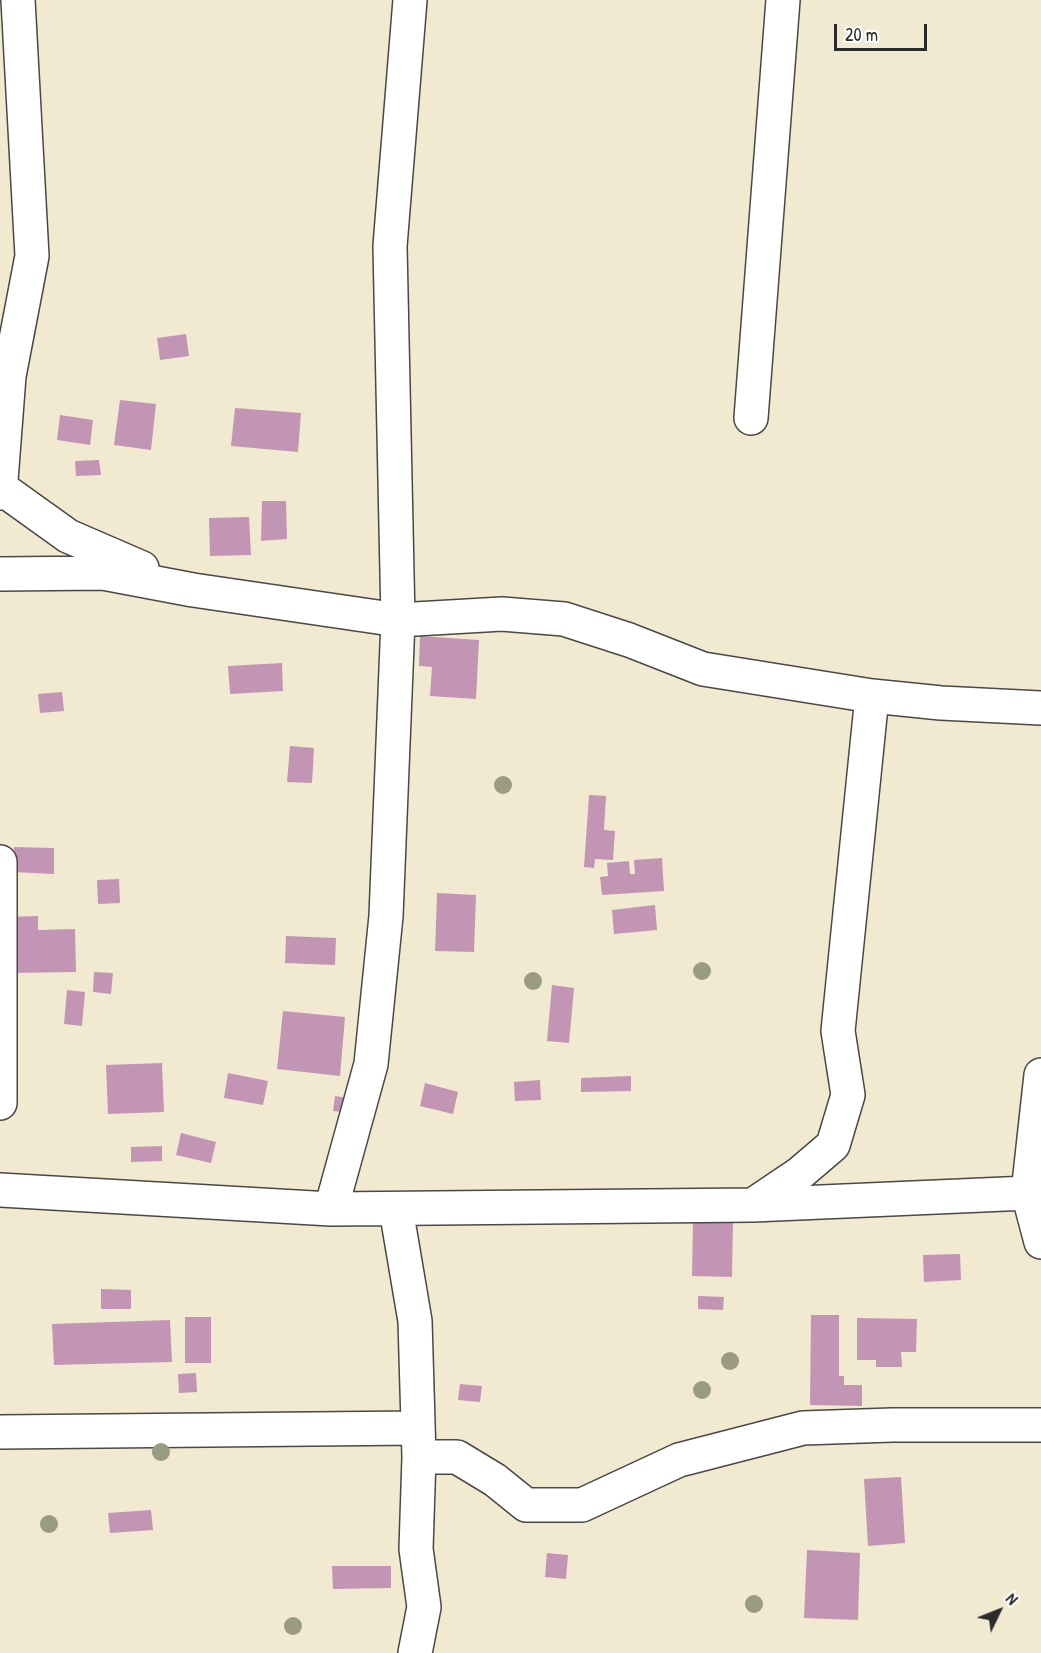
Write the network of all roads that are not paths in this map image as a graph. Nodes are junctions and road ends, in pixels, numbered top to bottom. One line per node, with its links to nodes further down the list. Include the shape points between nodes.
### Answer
1 (18, 0): 5 (street, via 32,256 9,376)
2 (410, 0): 9 (street, via 390,246)
3 (783, 0): 4 (street)
4 (751, 418)
5 (1, 488): 6 (street); 8 (street, via 68,536)
6 (0, 494)
7 (0, 574): 8 (street, via 103,573)
8 (193, 590): 9 (street)
9 (398, 620): 10 (street, via 502,614 564,619 703,669); 18 (street, via 386,916 371,1064)
10 (872, 696): 11 (street, via 941,704); 17 (street, via 838,1031 848,1095 833,1145)
11 (1041, 708)
12 (0, 862): 14 (street)
13 (1041, 1075): 16 (street)
14 (0, 1102)
15 (0, 1190): 18 (street)
16 (1034, 1196): 17 (street); 20 (street)
17 (753, 1205): 19 (street)
18 (330, 1209): 19 (street)
19 (396, 1209): 23 (street, via 415,1321)
20 (1041, 1242)
21 (1041, 1425): 23 (street, via 803,1428 679,1460 582,1505 526,1505 457,1457)
22 (0, 1432): 23 (street)
23 (418, 1442): 24 (street, via 416,1550 424,1607)
24 (415, 1653)

